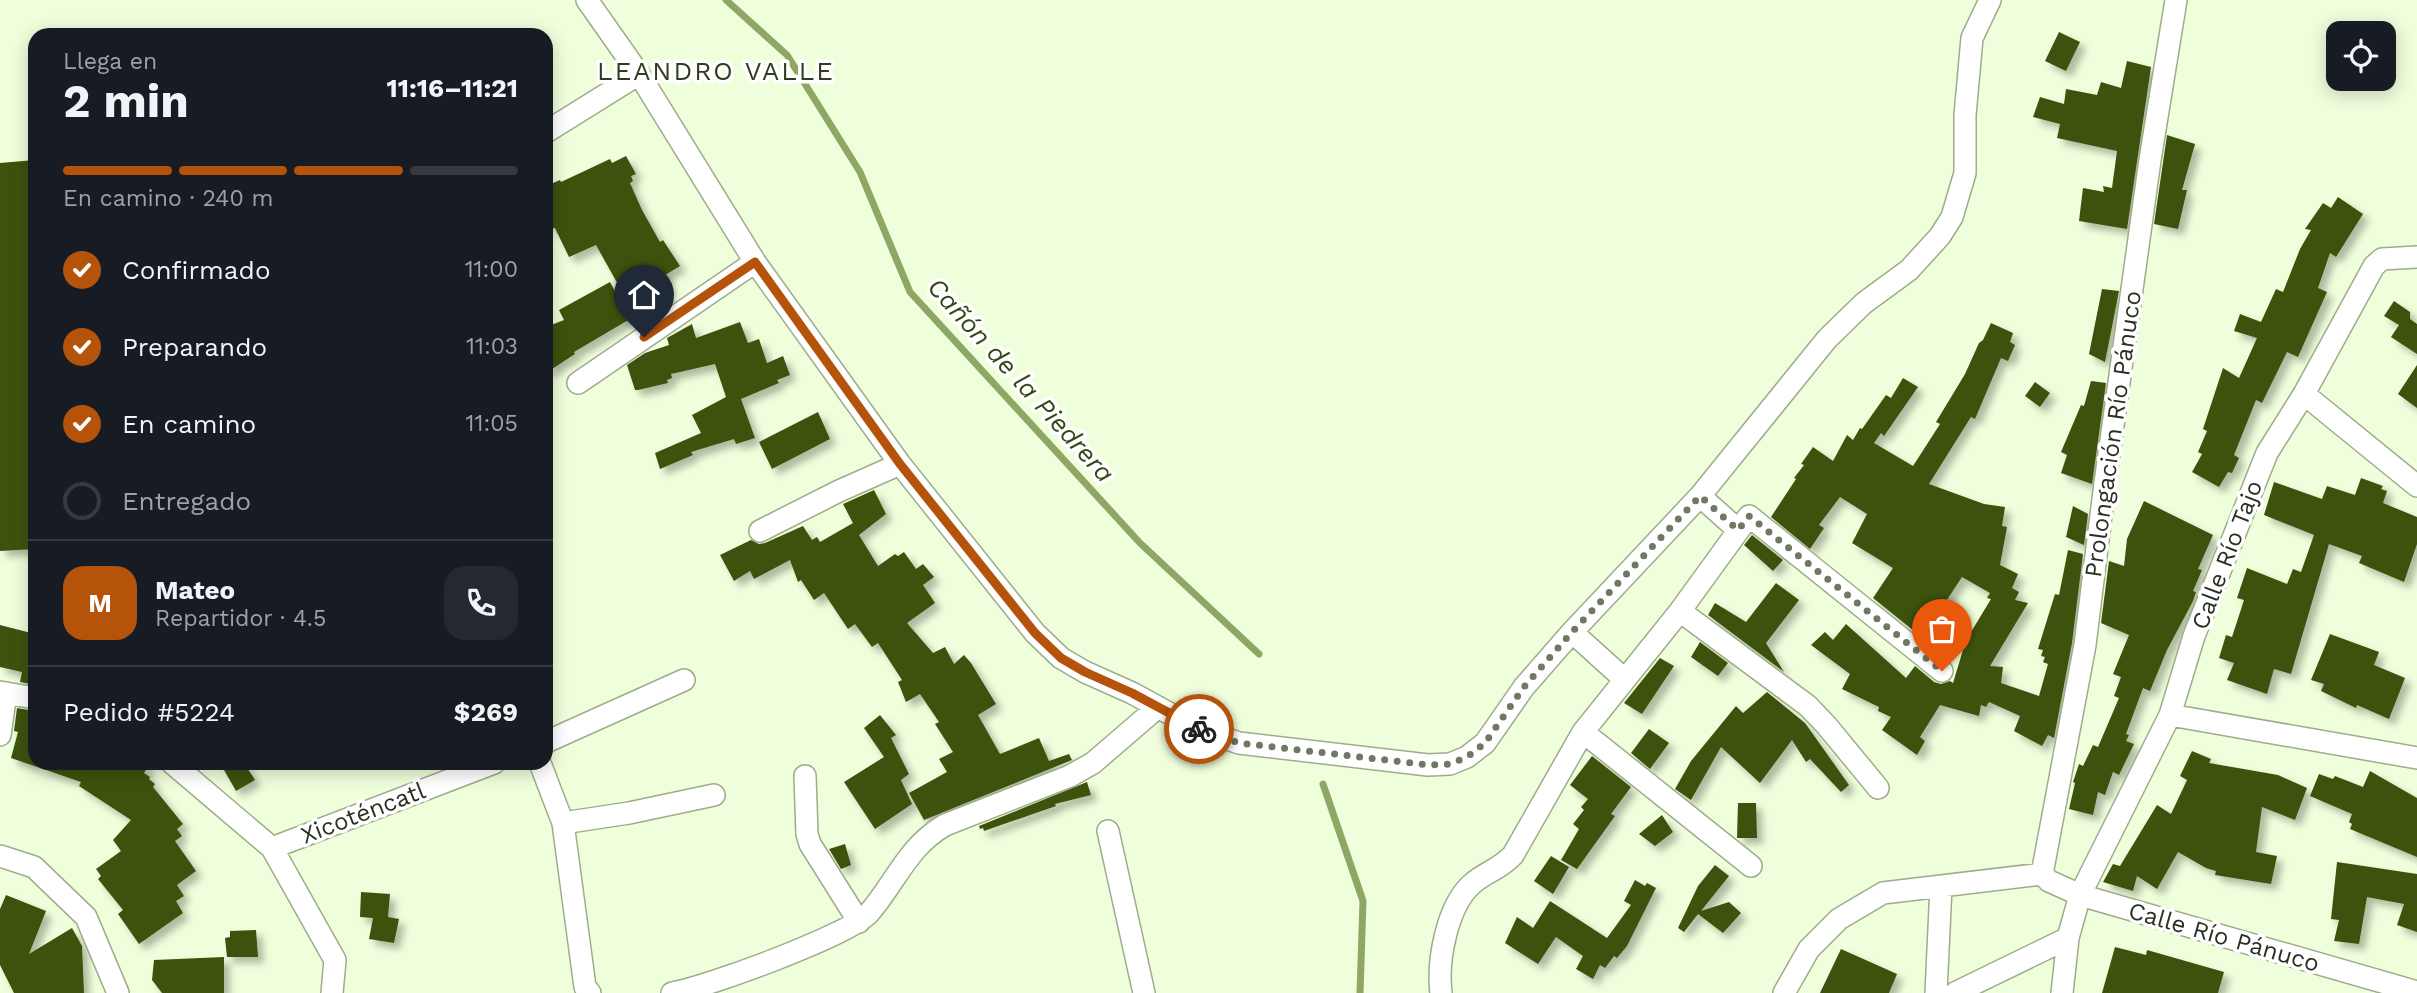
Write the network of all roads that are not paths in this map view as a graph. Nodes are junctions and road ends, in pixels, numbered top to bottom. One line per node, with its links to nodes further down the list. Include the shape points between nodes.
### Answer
1 (587, 0): 4 (street)
2 (1990, 0): 12 (street, via 1972,38 1965,173 1952,217 1909,270 1864,303 1827,339)
3 (2176, 0): 39 (street, Prolongación Río Pánuco, via 2085,645)
4 (639, 74): 5 (street); 7 (street)
5 (553, 128)
6 (2417, 257): 9 (street, Calle Río Tajo, via 2382,260 2371,271)
7 (755, 262): 8 (street); 10 (street)
8 (578, 383)
9 (2304, 394): 11 (street); 23 (street, Calle Río Tajo, via 2267,453 2194,636)
10 (900, 464): 14 (street); 22 (street, via 1035,633 1061,658)
11 (2417, 486)
12 (1700, 496): 13 (street); 16 (street)
13 (1738, 530): 15 (street); 17 (street, via 1749,516)
14 (760, 531)
15 (1680, 611): 18 (street); 32 (street, via 1808,706)
16 (1572, 632): 18 (street); 22 (street, via 1524,687 1485,743 1450,764 1239,743 1198,729)
17 (1942, 671)
18 (1624, 679): 24 (street)
19 (684, 680): 26 (street)
20 (3, 692): 21 (street); 25 (street)
21 (28, 697)
22 (1158, 707): 42 (street, via 1093,763 1070,776 929,834)
23 (2170, 715): 27 (street); 41 (street, Calle Río Tajo)
24 (1583, 732): 38 (street); 50 (street, via 1513,855 1464,893 1445,936)
25 (0, 735)
26 (553, 740)
27 (2417, 758)
28 (180, 770): 36 (street)
29 (476, 770): 36 (street, Xicoténcatl)
30 (543, 770): 34 (street)
31 (805, 776): 42 (street, via 810,844)
32 (1878, 788)
33 (714, 795): 34 (street)
34 (563, 823): 47 (street, via 585,987)
35 (1108, 831): 49 (street)
36 (272, 848): 46 (street, via 335,960)
37 (0, 856): 45 (street, via 34,867 86,917)
38 (1751, 866)
39 (2042, 871): 40 (street); 41 (street, Calle Río Pánuco, via 2049,881)
40 (1941, 886): 51 (street, via 1883,893 1839,919 1809,948); 52 (street)
41 (2081, 895): 43 (street, Calle Río Tajo); 44 (street, Calle Río Pánuco)
42 (859, 922): 48 (street, via 708,984)
43 (2068, 938): 53 (street); 54 (street, Calle Río Tajo)
44 (2417, 992)
45 (118, 993)
46 (332, 993)
47 (590, 993)
48 (672, 993)
49 (1144, 993)
50 (1441, 993)
51 (1784, 993)
52 (1936, 993)
53 (1955, 993)
54 (2062, 993)

